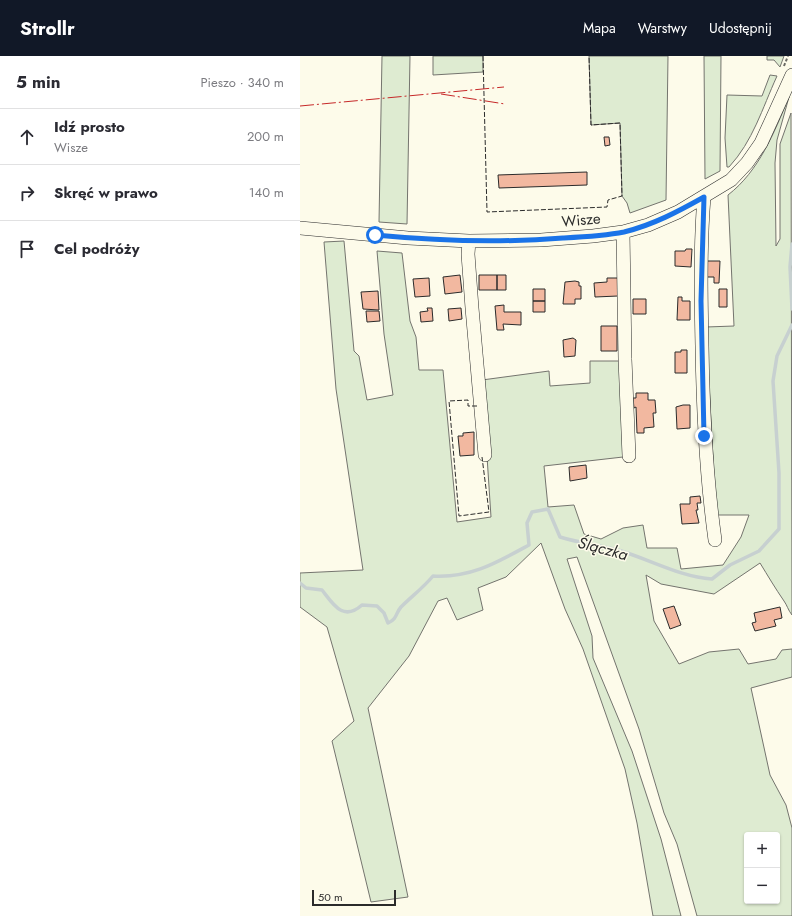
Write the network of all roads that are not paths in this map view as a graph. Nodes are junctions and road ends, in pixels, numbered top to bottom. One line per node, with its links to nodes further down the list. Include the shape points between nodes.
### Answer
1 (787, 72): 2 (street, Wisze, via 758,148 731,180)
2 (704, 197): 4 (street, Wisze, via 648,225); 8 (street, via 701,267 704,421)
3 (300, 228): 5 (street, Wisze)
4 (623, 232): 5 (street, Wisze, via 541,240); 7 (street)
5 (469, 241): 6 (street, via 472,308)
6 (485, 455)
7 (629, 456)
8 (715, 540)

